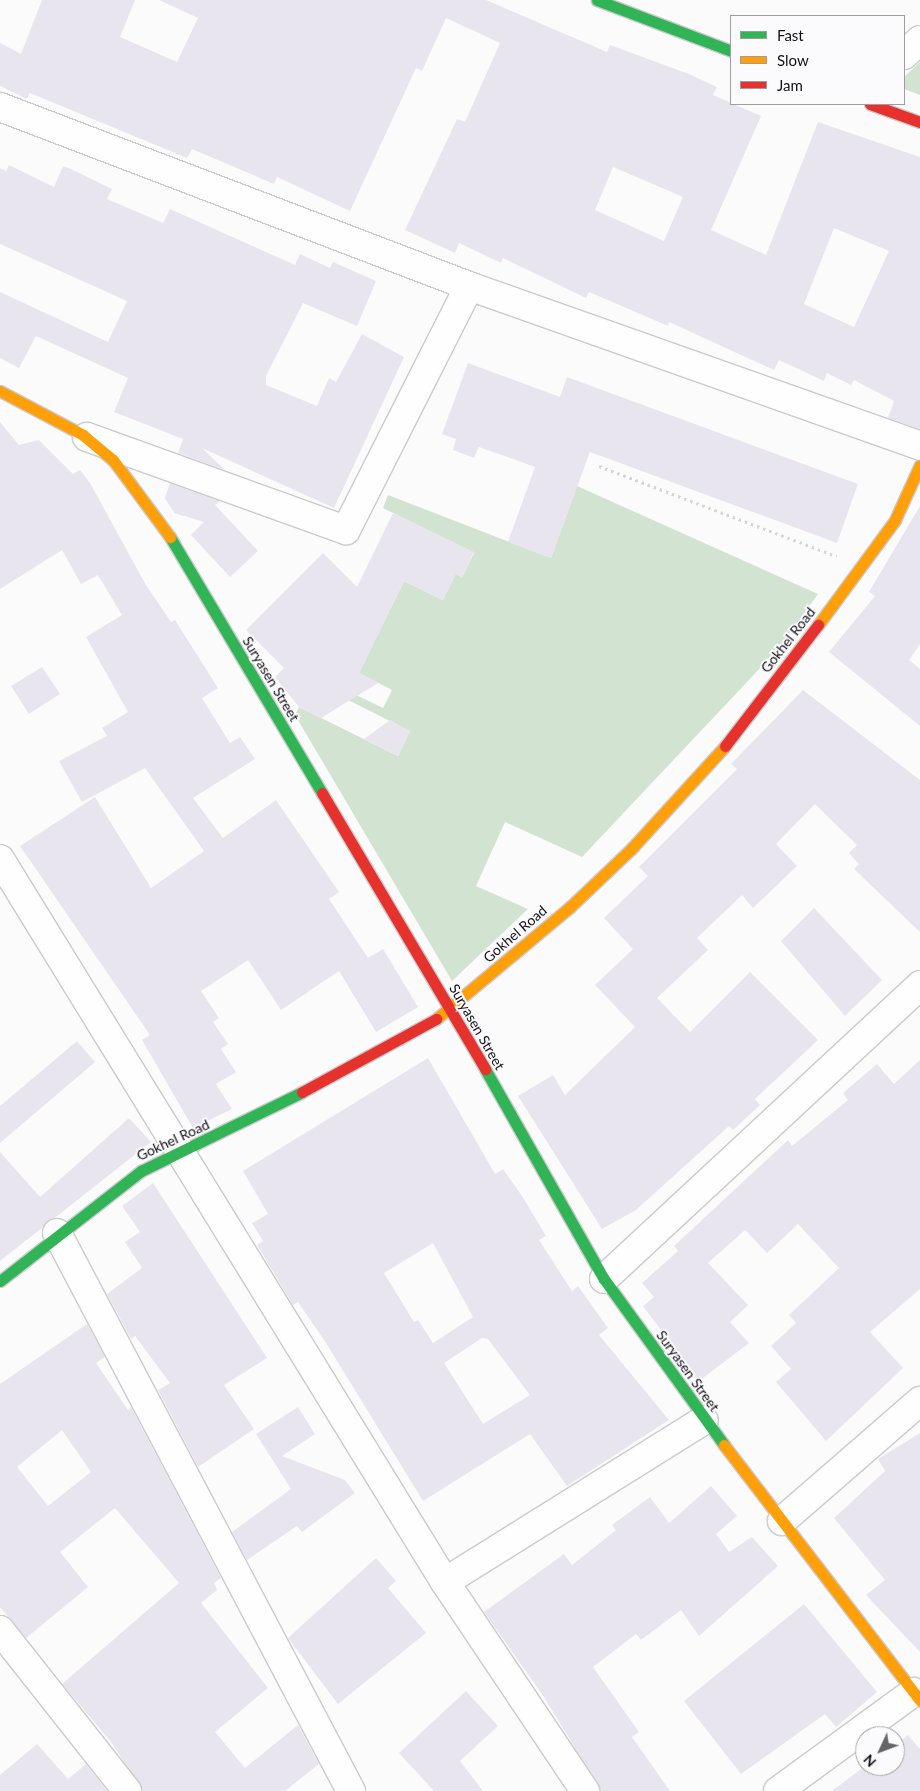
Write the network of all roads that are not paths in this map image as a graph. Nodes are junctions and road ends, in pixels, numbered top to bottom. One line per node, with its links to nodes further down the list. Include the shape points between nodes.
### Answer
1 (597, 0): 3 (street)
2 (920, 40): 4 (street)
3 (730, 51)
4 (905, 54)
5 (873, 105): 7 (street)
6 (0, 107): 8 (street)
7 (920, 122)
8 (468, 286): 10 (street, via 346,530); 11 (street)
9 (0, 391): 10 (street, Suryasen Street)
10 (83, 436): 15 (street, Suryasen Street, via 113,460 152,507)
11 (920, 446)
12 (920, 465): 15 (street, Gokhel Road, via 895,520 733,736 632,848)
13 (0, 859): 16 (street)
14 (920, 985): 18 (street)
15 (451, 1010): 16 (street, Gokhel Road, via 337,1075); 18 (street, Suryasen Street)
16 (180, 1152): 17 (street, Gokhel Road, via 141,1172); 23 (street)
17 (57, 1233): 19 (street, Gokhel Road); 27 (street)
18 (604, 1279): 21 (street, Suryasen Street)
19 (0, 1281)
20 (920, 1400): 22 (street)
21 (704, 1420): 22 (street, Suryasen Street); 23 (street)
22 (782, 1521): 25 (street, Suryasen Street)
23 (446, 1582): 28 (street)
24 (0, 1630): 26 (street)
25 (917, 1696): 29 (street)
26 (128, 1791)
27 (351, 1791)
28 (585, 1791)
29 (778, 1791)

